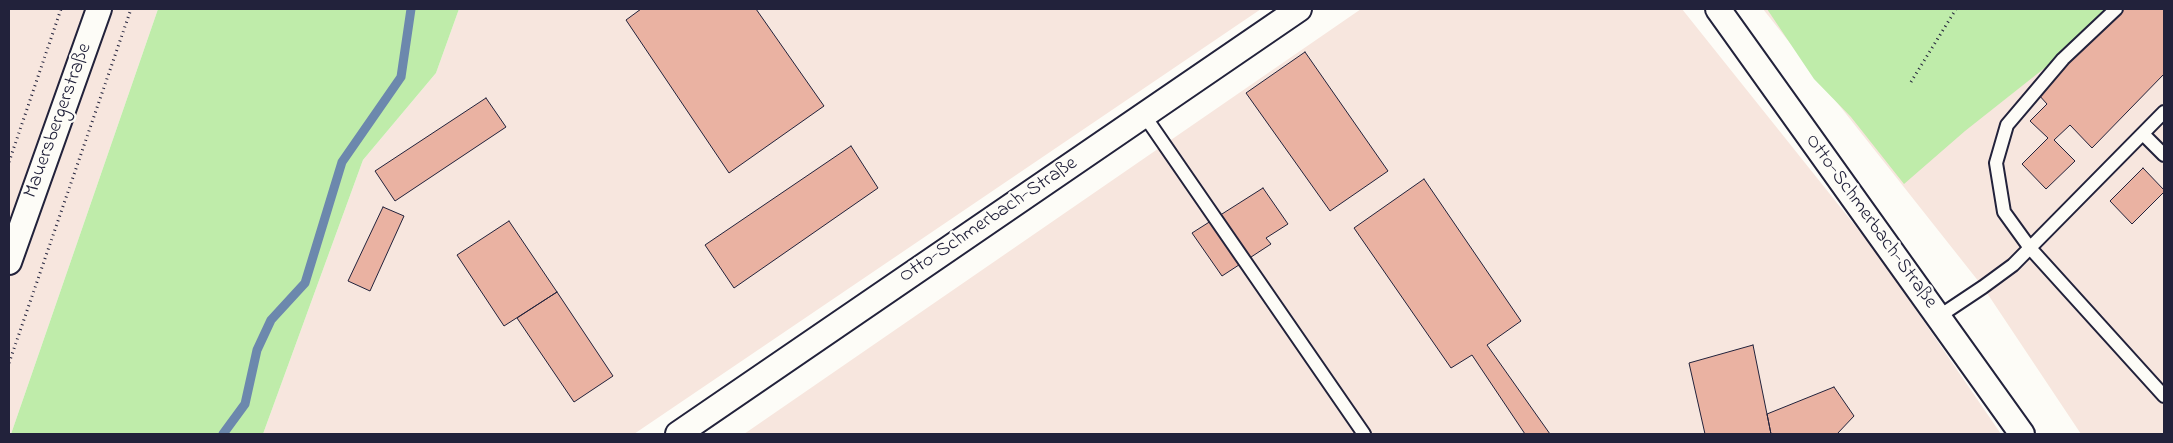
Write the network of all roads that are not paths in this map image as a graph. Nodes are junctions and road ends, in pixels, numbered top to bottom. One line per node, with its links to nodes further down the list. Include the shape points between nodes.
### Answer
1 (99, 9): 10 (street, Mauersbergerstraße)
2 (1300, 9): 6 (street, Otto-Schmerbach-Straße)
3 (1718, 9): 11 (street, Otto-Schmerbach-Straße)
4 (2116, 9): 9 (lane, via 2063,59 2007,125 1996,163 2004,212)
5 (2164, 112): 7 (lane)
6 (1144, 115): 13 (lane); 14 (street, Otto-Schmerbach-Straße)
7 (2143, 134): 8 (lane); 9 (lane)
8 (2164, 155)
9 (2030, 248): 11 (lane, via 2005,271); 12 (lane)
10 (9, 262)
11 (1938, 316): 15 (street, Otto-Schmerbach-Straße)
12 (2164, 396)
13 (1359, 432)
14 (678, 434)
15 (2022, 434)

